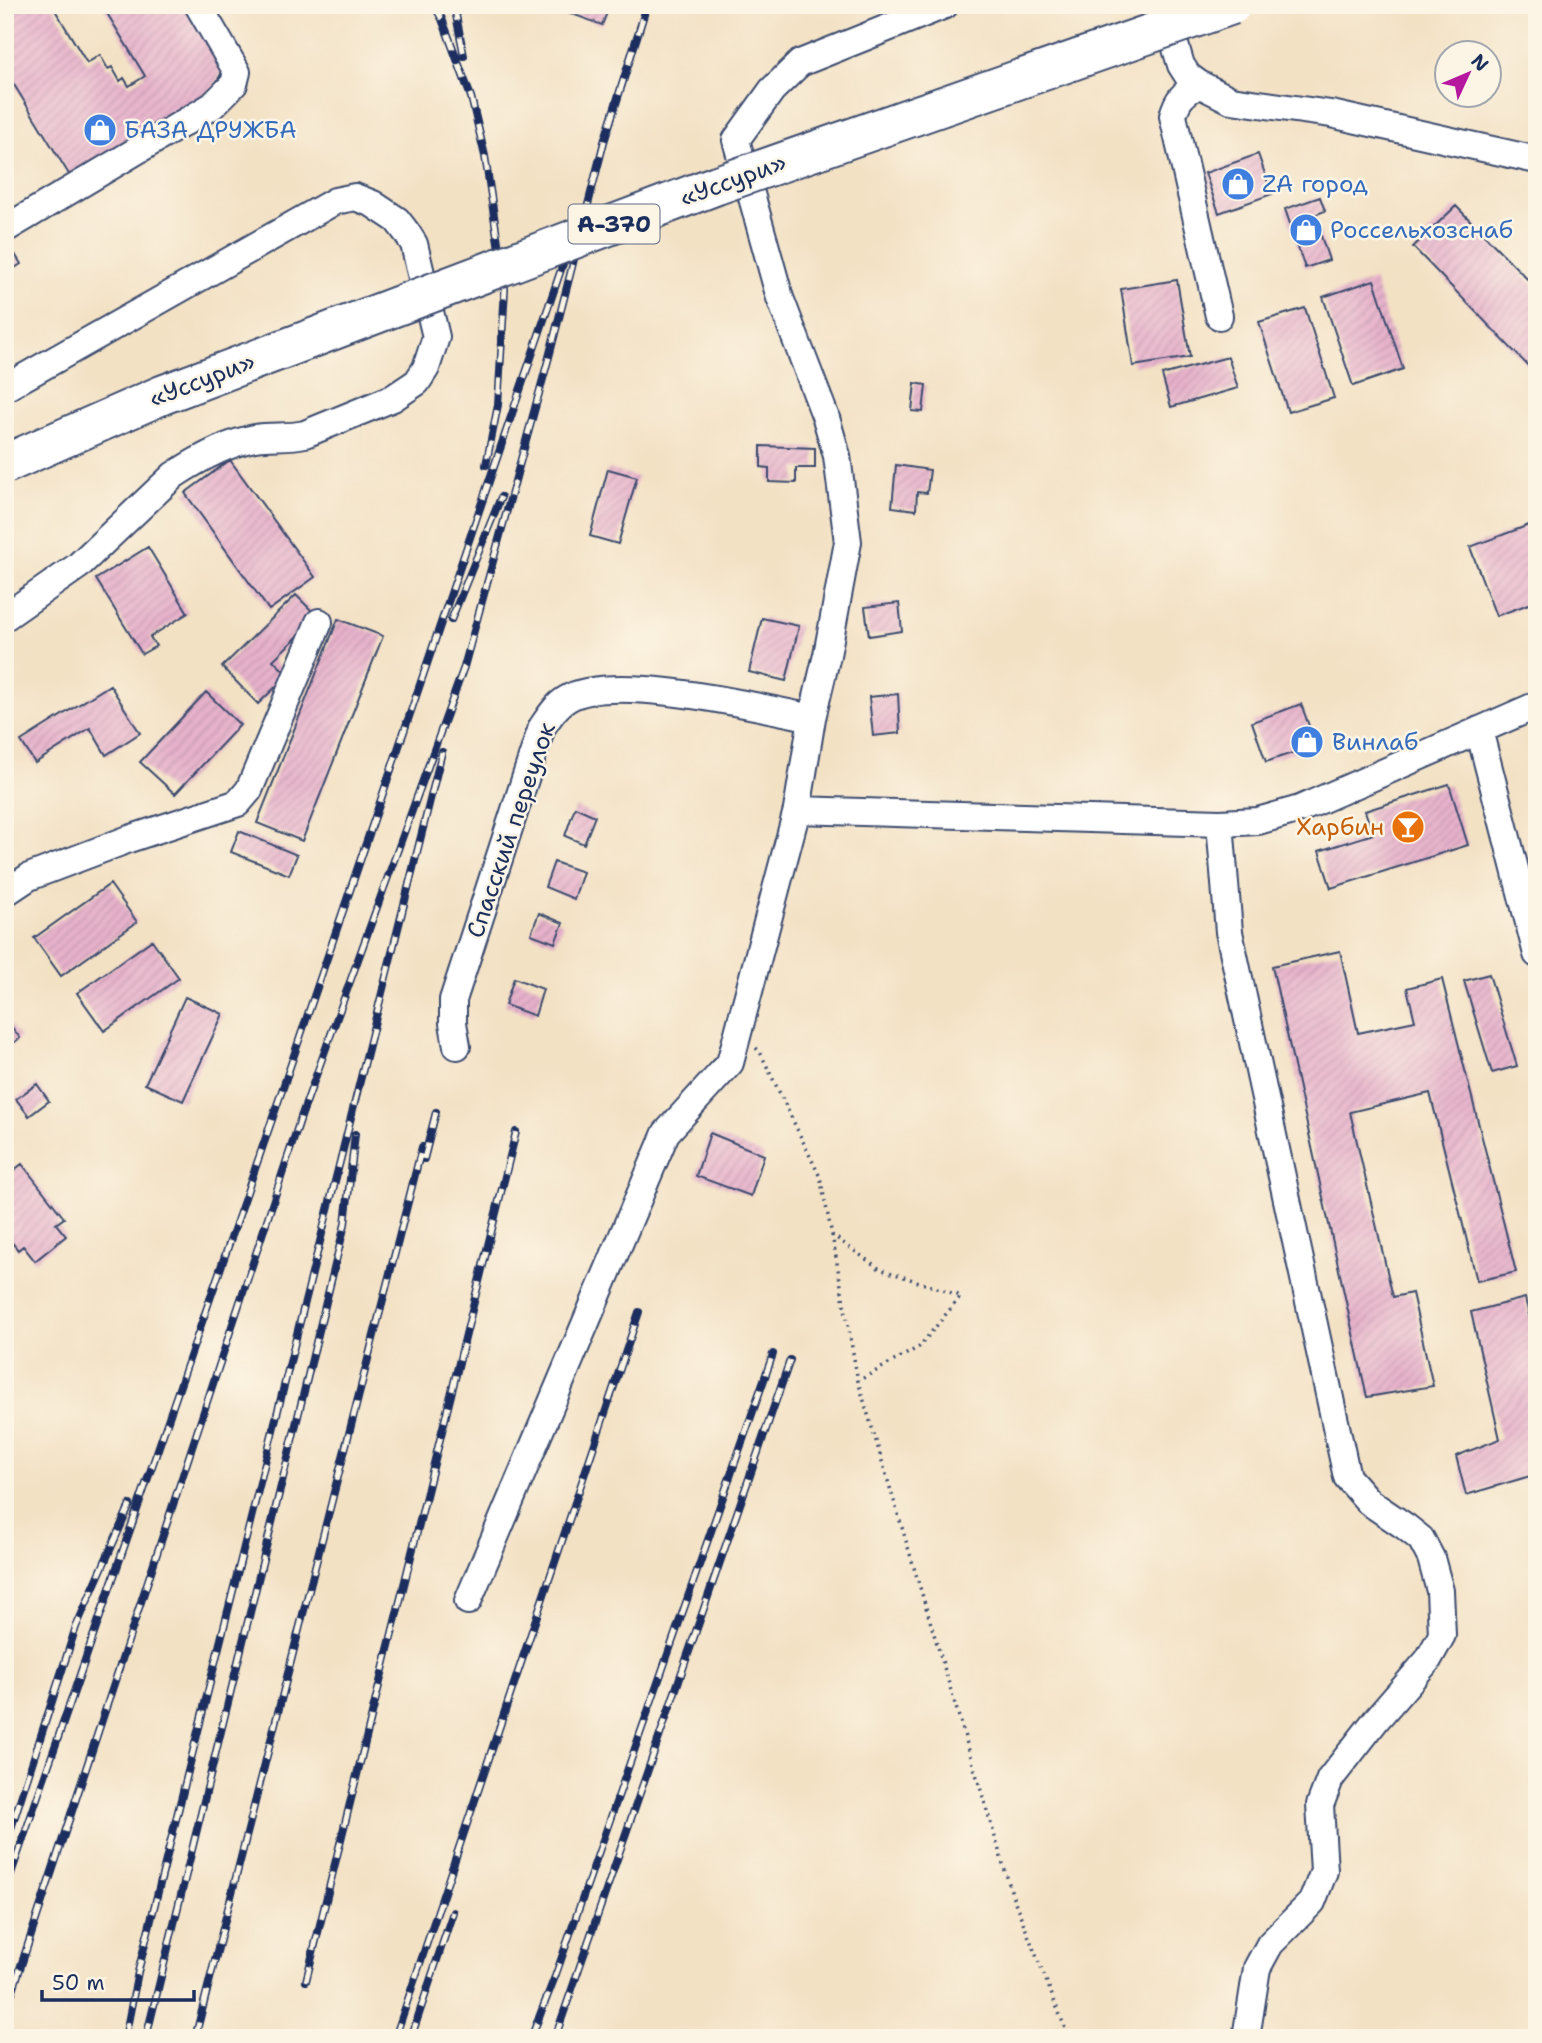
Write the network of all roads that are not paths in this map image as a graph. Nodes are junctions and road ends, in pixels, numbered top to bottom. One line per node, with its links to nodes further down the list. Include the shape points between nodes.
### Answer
1 (198, 5): 7 (street, via 237,72 234,84 212,106)
2 (945, 5): 14 (street, via 800,63 772,90 736,141 780,298 826,418 848,542)
3 (1164, 5): 5 (street, via 1181,65)
4 (1232, 5): 10 (highway, «Уссури» / А-370, bridge, via 717,185 162,395)
5 (1199, 84): 6 (street, via 1231,100 1331,114); 8 (street, via 1176,103 1173,116)
6 (1537, 160)
7 (5, 229)
8 (1219, 316)
9 (5, 388): 11 (street, via 335,201 355,197 397,220 414,244 436,337 417,383 393,398 305,434 257,438 190,464 78,566)
10 (5, 464)
11 (5, 617)
12 (319, 622): 18 (street, via 249,790 238,803 29,877)
13 (1537, 705): 15 (street)
14 (812, 718): 16 (street); 20 (street, Спасский переулок, via 672,692 609,689 567,698 551,712 542,727 453,1000)
15 (1479, 730): 17 (street, via 1300,809 1258,821); 19 (street)
16 (797, 810): 17 (street); 21 (street, via 730,1063 666,1133)
17 (1220, 823): 22 (street, via 1229,932 1347,1477 1369,1502 1421,1539 1431,1558 1443,1614 1442,1635 1428,1660 1330,1779 1320,1805 1324,1871 1312,1902 1270,1944 1257,1968)
18 (5, 894)
19 (1537, 954)
20 (457, 1046)
21 (468, 1601)
22 (1246, 2038)

